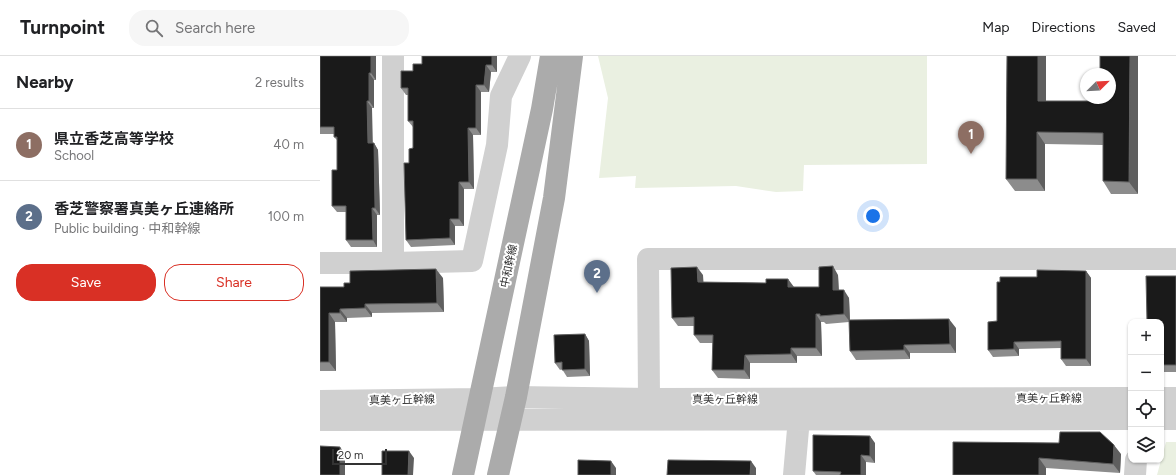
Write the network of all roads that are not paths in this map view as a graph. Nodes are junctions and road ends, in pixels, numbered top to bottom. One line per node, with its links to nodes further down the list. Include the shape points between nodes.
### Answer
1 (393, 56): 7 (street)
2 (520, 56): 7 (street, via 501,96 497,145 472,261)
3 (551, 56): 14 (main road, 中和幹線, via 542,110)
4 (572, 56): 8 (main road, via 554,198)
5 (1176, 259): 12 (street, via 648,259)
6 (320, 263): 7 (street)
7 (393, 263)
8 (516, 396): 12 (street, 真美ヶ丘幹線); 14 (street, 真美ヶ丘幹線); 20 (main road)
9 (1128, 398): 12 (street, 真美ヶ丘幹線)
10 (1164, 398): 11 (street)
11 (1176, 398)
12 (649, 399)
13 (320, 401): 14 (street, 真美ヶ丘幹線)
14 (477, 409): 19 (street, 真美ヶ丘幹線); 20 (street, 真美ヶ丘幹線); 22 (main road, 中和幹線)
15 (799, 418): 18 (street, 真美ヶ丘幹線); 20 (street, 真美ヶ丘幹線); 24 (street)
16 (1164, 418): 17 (street)
17 (1176, 418)
18 (1128, 419)
19 (320, 420)
20 (511, 420): 23 (main road)
21 (1136, 463): 25 (street)
22 (463, 475)
23 (498, 475)
24 (794, 475)
25 (1135, 475)

